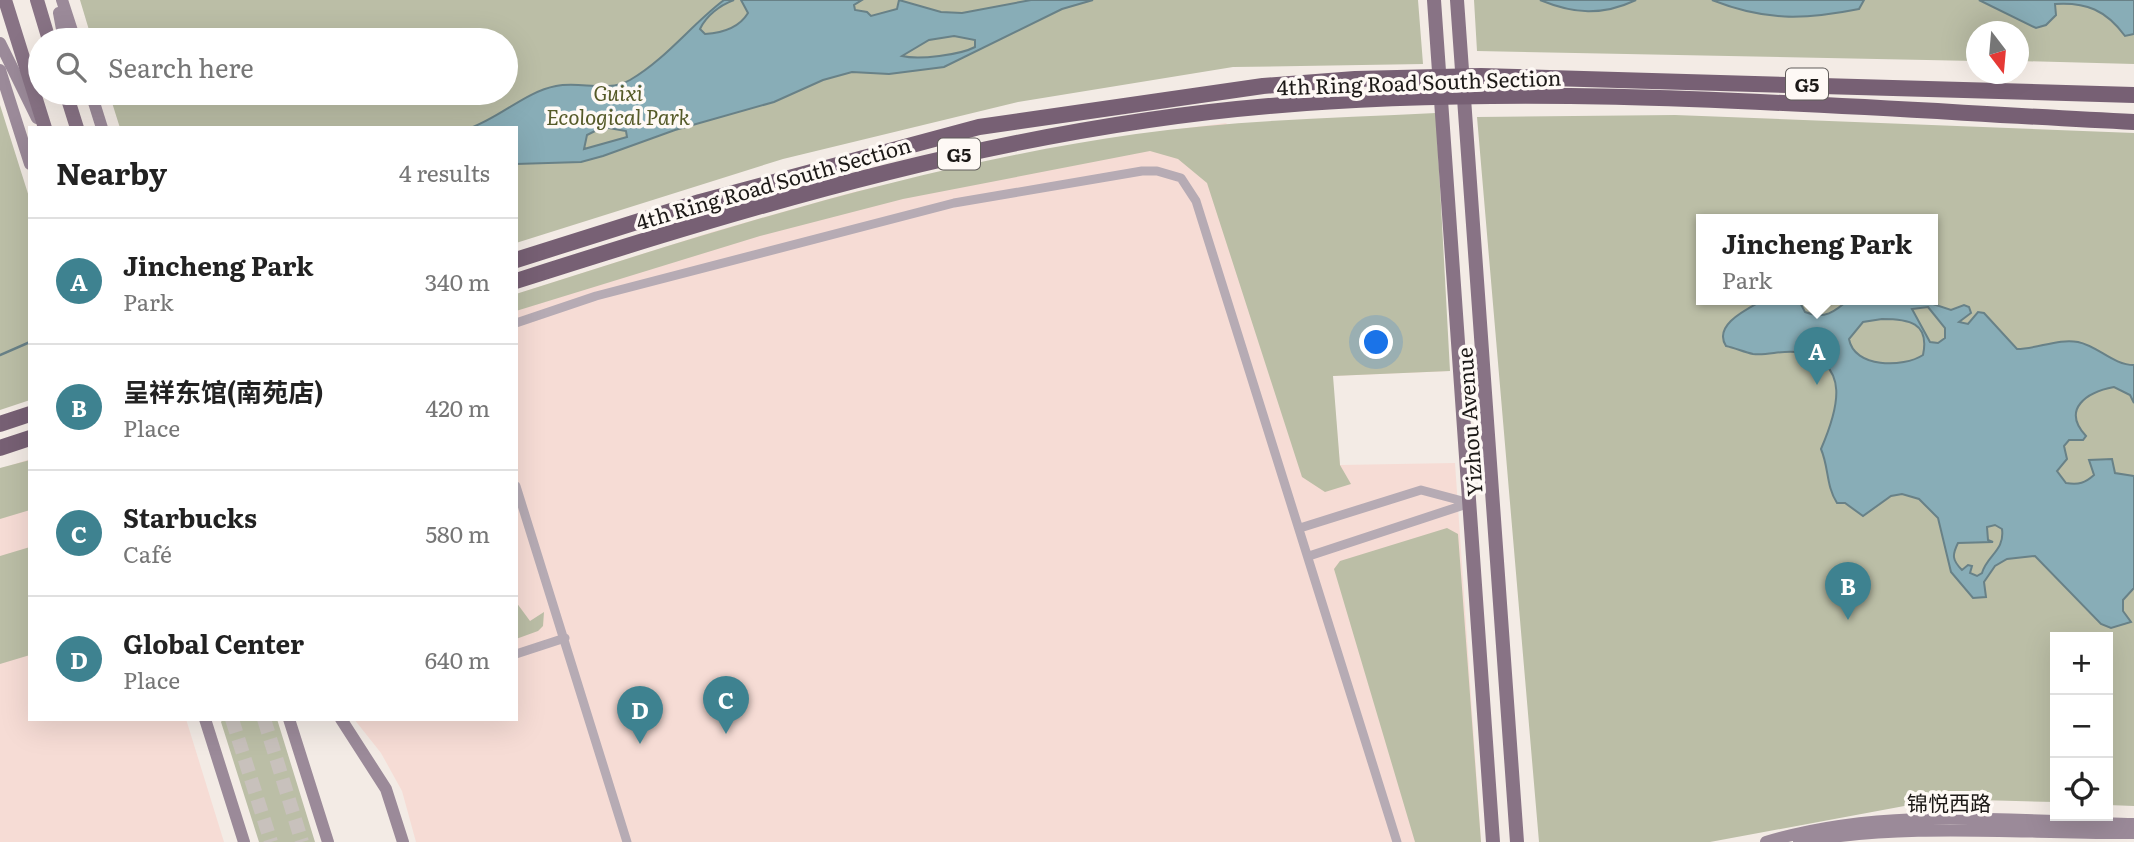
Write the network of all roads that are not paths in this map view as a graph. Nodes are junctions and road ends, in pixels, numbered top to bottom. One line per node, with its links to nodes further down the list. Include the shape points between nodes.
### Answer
1 (5, 0): 11 (main road)
2 (37, 0): 6 (main road)
3 (60, 0): 7 (street); 8 (street)
4 (1434, 0): 34 (main road, Yizhou Avenue)
5 (1457, 0): 52 (main road, Yizhou Avenue)
6 (45, 28)
7 (63, 28)
8 (70, 28)
9 (0, 43): 13 (street)
10 (0, 70): 25 (street)
11 (28, 77)
12 (2134, 95): 26 (highway, 4th Ring Road South Section / G5, via 1481,76 1252,87 979,127 713,198)
13 (28, 98)
14 (31, 105): 21 (street)
15 (36, 105): 20 (main road)
16 (70, 105): 22 (main road)
17 (75, 105): 23 (street)
18 (95, 105): 24 (street)
19 (2134, 122): 27 (highway, 4th Ring Road South Section / G5, via 1618,98 1416,98 1302,104 1053,135 929,160 822,187)
20 (42, 126)
21 (42, 126)
22 (77, 126)
23 (78, 126)
24 (101, 126)
25 (28, 158)
26 (518, 259)
27 (518, 280)
28 (518, 322): 35 (street, via 596,296 954,203 1142,171 1171,173 1190,188 1196,201)
29 (28, 415): 30 (highway)
30 (0, 424)
31 (28, 439): 32 (highway)
32 (0, 448)
33 (518, 492): 37 (street)
34 (1470, 503): 35 (street, via 1421,491); 36 (street); 51 (main road, Yizhou Avenue)
35 (1300, 528): 36 (street)
36 (1309, 556): 50 (street)
37 (565, 638): 38 (street); 49 (street)
38 (518, 653)
39 (206, 721): 46 (street)
40 (290, 721): 47 (street)
41 (342, 721): 48 (street, via 386,789)
42 (2134, 824): 44 (street, 锦悦西路)
43 (2060, 833): 44 (street, 锦悦西路); 53 (street, 锦悦西路, via 1898,820 1834,826); 54 (street, 锦悦西路, via 1937,828 1869,831)
44 (2075, 833): 45 (street, 锦悦西路)
45 (2134, 833)
46 (244, 842)
47 (328, 842)
48 (403, 842)
49 (627, 842)
50 (1397, 842)
51 (1493, 842)
52 (1517, 842)
53 (1766, 842)
54 (1799, 842)

